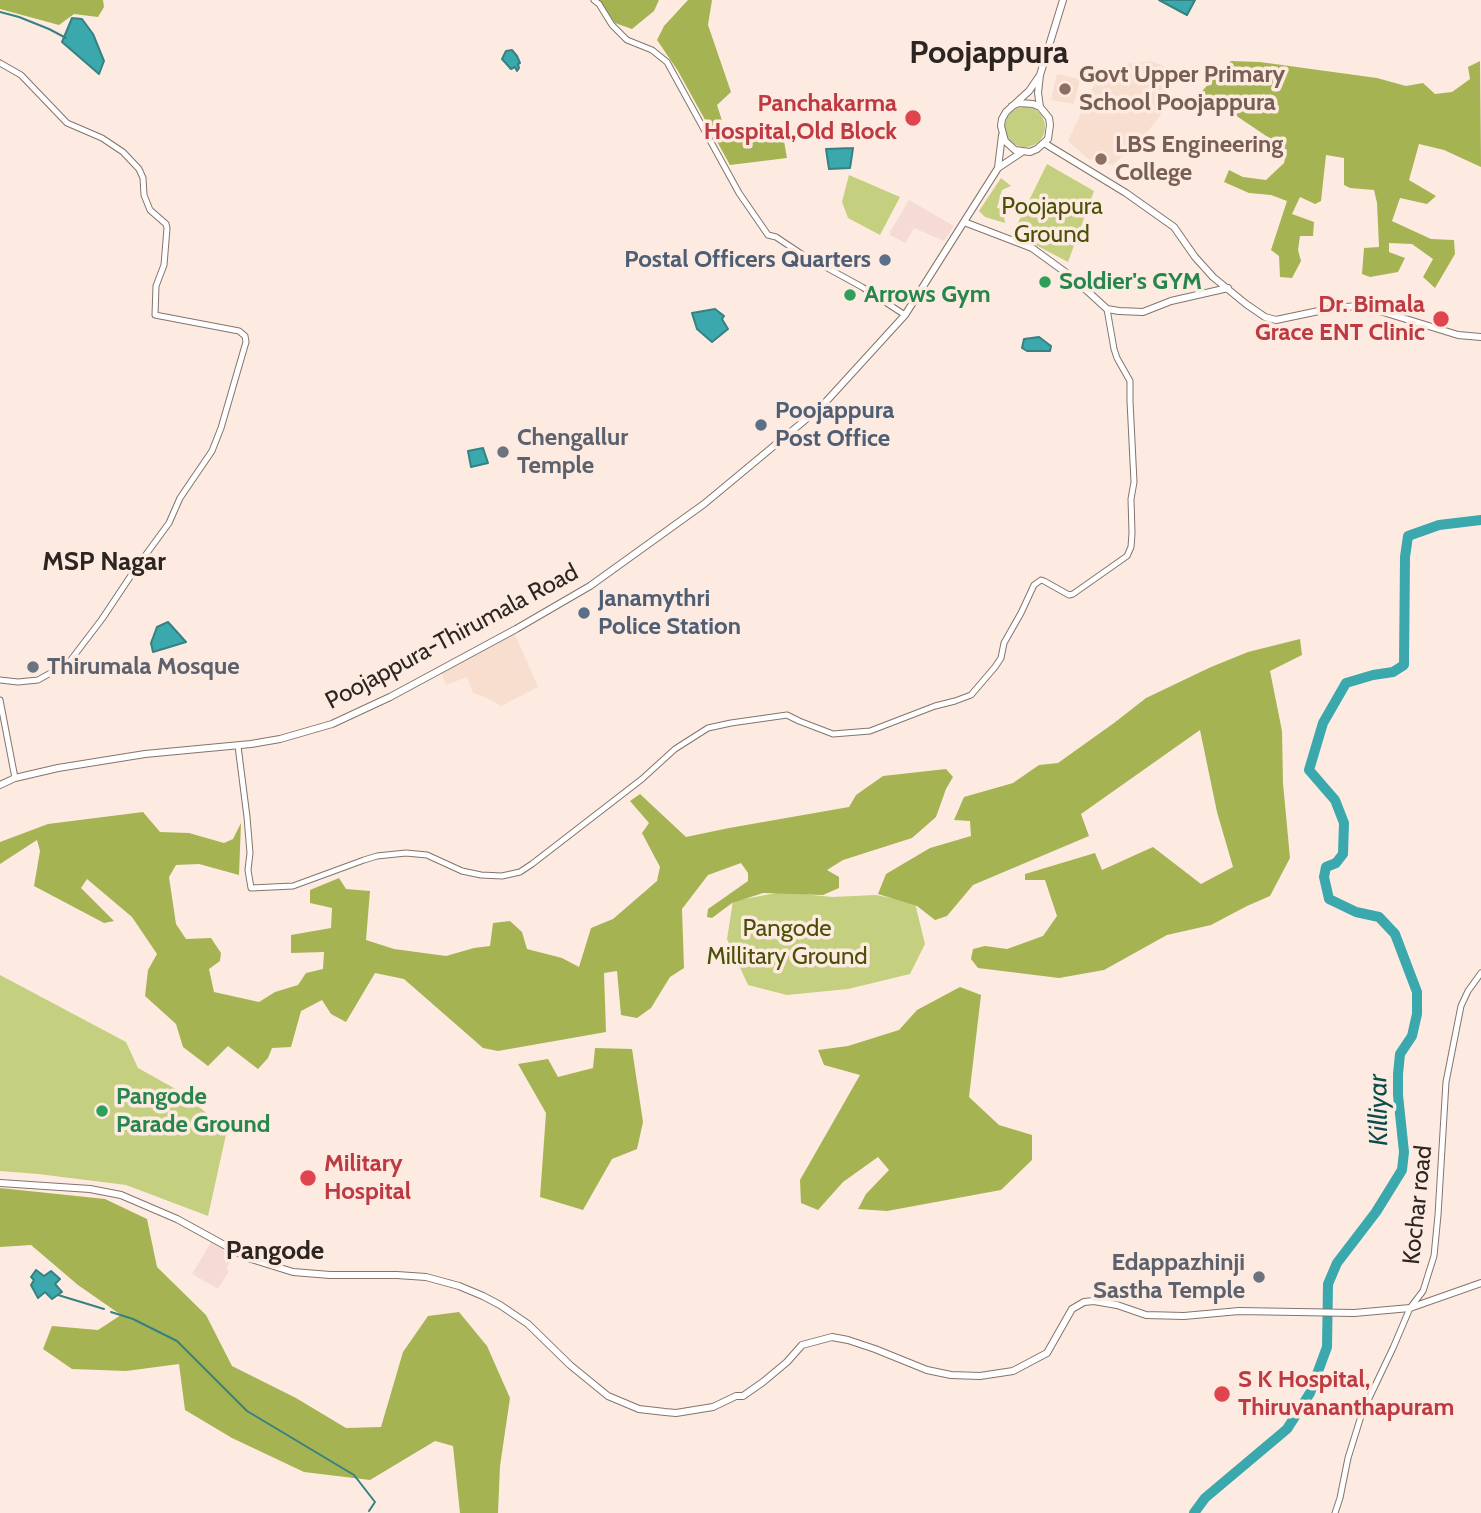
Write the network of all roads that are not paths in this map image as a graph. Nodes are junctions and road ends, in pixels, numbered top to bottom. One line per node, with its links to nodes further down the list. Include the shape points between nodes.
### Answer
1 (594, 0): 14 (street, via 626,40 667,62 739,194 768,235)
2 (1063, 0): 4 (main road)
3 (0, 63): 16 (street, via 21,75 67,123 102,138 139,169 150,210 167,228 155,315 239,331 246,342 212,451 169,523 89,636 70,661 38,680)
4 (1040, 75): 5 (main road); 6 (main road)
5 (1012, 106): 6 (main road, via 1026,102); 7 (main road, via 1002,118)
6 (1040, 107): 8 (main road, via 1050,125)
7 (1002, 134): 9 (main road, via 1009,146); 10 (main road)
8 (1044, 144): 9 (main road); 12 (main road, via 1126,192 1174,227 1195,257)
9 (1022, 152): 10 (main road)
10 (999, 168): 11 (main road, Poojappura-Thirumala Road)
11 (964, 222): 13 (main road, via 1032,248); 14 (main road, Poojappura-Thirumala Road)
12 (1228, 288): 13 (main road, via 1143,312); 15 (main road, via 1265,317 1276,320 1358,306)
13 (1107, 309): 18 (street, via 1114,349 1130,381 1131,547 1127,556 1073,594 1041,580 1034,585 1001,658 971,695 870,731 833,734 787,715 708,728 675,749 532,864 502,876 463,871 427,855 406,853 364,859 293,886 251,888)
14 (905, 315): 18 (main road, Poojappura-Thirumala Road, via 822,406 704,504 590,586 341,720)
15 (1481, 338)
16 (0, 680)
17 (0, 700): 19 (street)
18 (238, 746): 19 (main road, Poojappura-Thirumala Road, via 145,754)
19 (15, 778): 20 (main road, Poojappura-Thirumala Road)
20 (0, 785)
21 (1481, 973): 24 (street, Kochar road, via 1461,1006 1446,1082 1435,1251 1423,1291)
22 (0, 1183): 24 (main road, via 121,1195 248,1258 293,1272 426,1277 459,1286 528,1324 608,1396 650,1411 676,1413 743,1396 802,1345 832,1337 951,1376 1013,1371 1046,1353 1072,1309 1084,1302 1117,1305 1146,1315)
23 (1481, 1283): 24 (main road)
24 (1410, 1308): 25 (street, Kochar road, via 1362,1413)
25 (1335, 1513)

